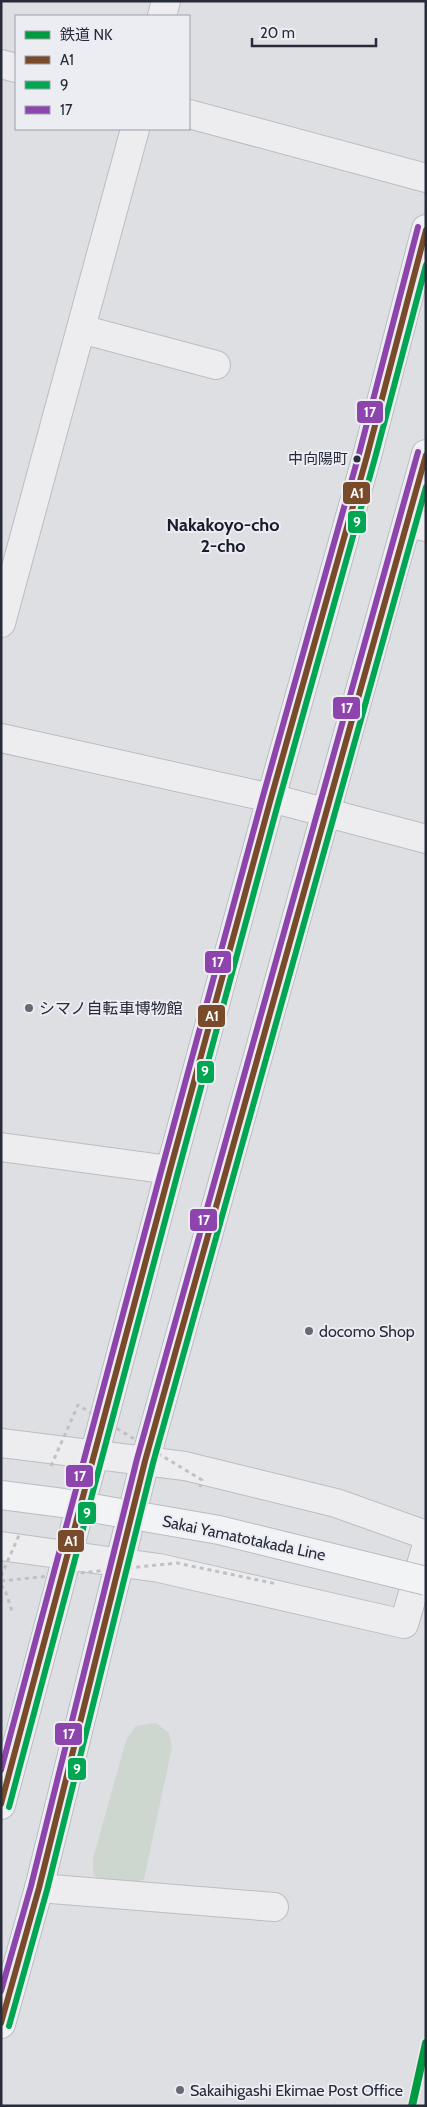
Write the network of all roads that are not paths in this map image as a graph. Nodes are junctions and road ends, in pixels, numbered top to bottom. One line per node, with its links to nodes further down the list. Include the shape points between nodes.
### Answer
1 (166, 1): 2 (street)
2 (162, 15)
3 (1, 64): 4 (street)
4 (15, 68)
5 (190, 114): 7 (street)
6 (135, 130): 9 (street)
7 (426, 178)
8 (426, 229): 15 (main road, via 368,456)
9 (80, 330): 10 (street); 13 (street)
10 (216, 365)
11 (426, 454): 12 (main road)
12 (417, 525): 16 (main road)
13 (1, 624)
14 (1, 738): 15 (street)
15 (271, 798): 16 (street); 19 (main road)
16 (327, 812): 17 (street); 22 (main road)
17 (426, 839)
18 (1, 1147): 19 (street)
19 (170, 1170): 21 (main road)
20 (1, 1443): 21 (street)
21 (93, 1455): 22 (street); 27 (main road)
22 (145, 1461): 24 (street, via 186,1466 336,1503); 28 (main road)
23 (1, 1495): 29 (main road, Sakai Yamatotakada Line, bridge, via 219,1530)
24 (426, 1535)
25 (1, 1546): 27 (street)
26 (426, 1548): 28 (street, via 404,1624 159,1568)
27 (67, 1554): 28 (street); 30 (main road)
28 (121, 1563): 31 (main road)
29 (426, 1581)
30 (1, 1805)
31 (39, 1888): 32 (street); 33 (main road)
32 (274, 1907)
33 (1, 2024)

